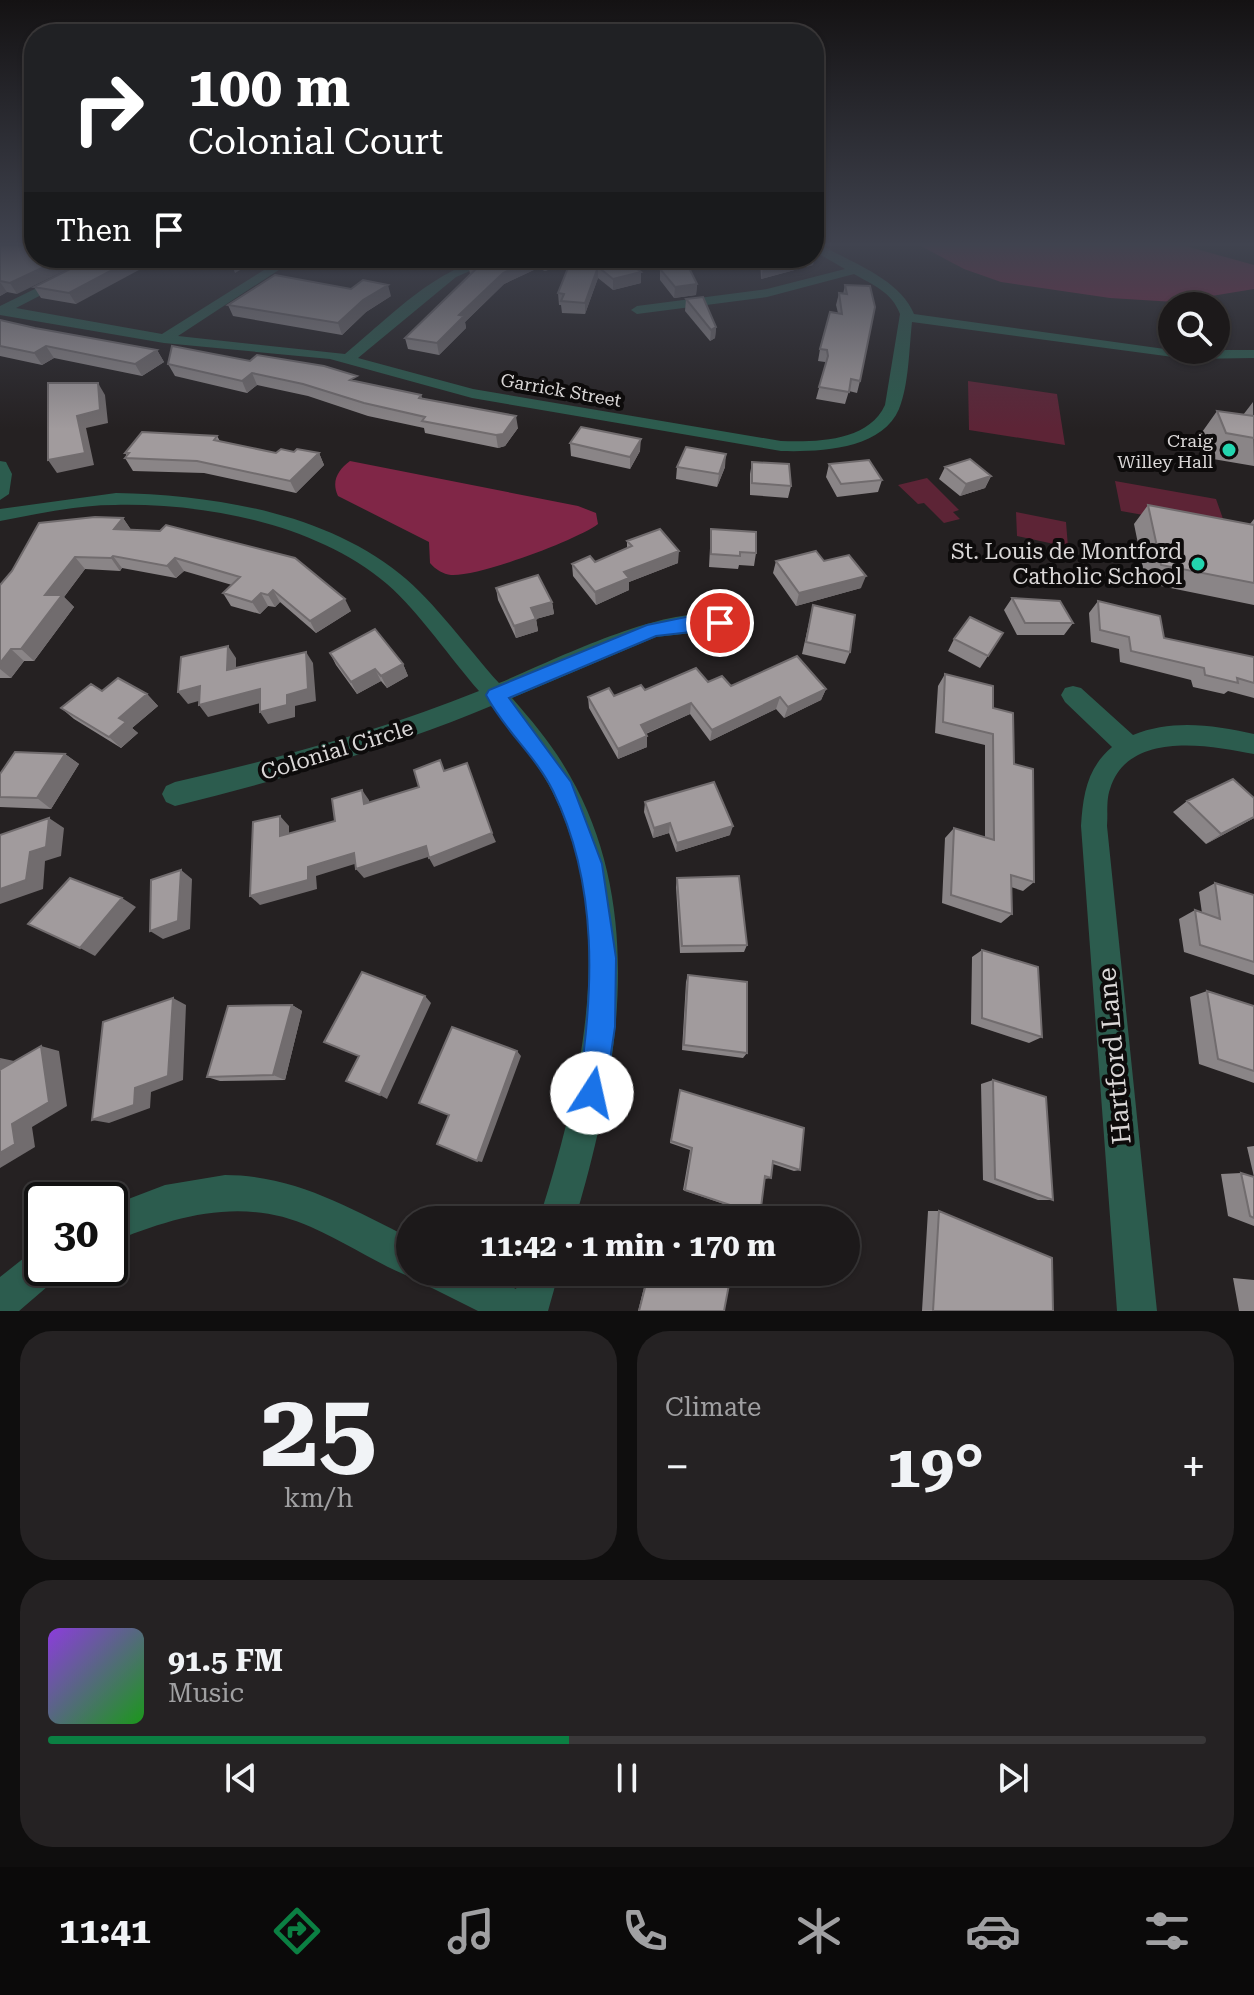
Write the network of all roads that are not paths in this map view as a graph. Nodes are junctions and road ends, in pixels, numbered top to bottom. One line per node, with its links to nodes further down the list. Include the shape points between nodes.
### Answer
1 (215, 306): 8 (street)
2 (413, 306): 10 (street)
3 (666, 306): 5 (street)
4 (904, 306): 7 (street)
5 (637, 310)
6 (1, 311): 8 (street, Garrick Street)
7 (907, 317): 9 (street, via 1188,355); 10 (street, Garrick Street, via 887,418 861,437 810,447 742,441 472,393)
8 (164, 339): 10 (street, Garrick Street)
9 (1254, 354)
10 (348, 359)
11 (0, 466): 12 (street)
12 (0, 494)
13 (0, 515): 15 (street, via 94,501 162,501 219,509 335,541 395,580)
14 (720, 623): 15 (street, Colonial Circle, via 653,630)
15 (496, 695): 19 (street, Colonial Circle, via 364,744); 20 (street, via 549,764 576,817 591,864 603,958 597,1064)
16 (1073, 695): 18 (street)
17 (1254, 744): 18 (street, via 1183,735)
18 (1130, 748): 29 (street, Hartford Lane, via 1120,752 1099,782 1094,826)
19 (175, 794)
20 (561, 1206)
21 (128, 1218): 22 (street, via 170,1202 229,1193 264,1195 315,1212)
22 (396, 1251)
23 (24, 1282): 26 (street)
24 (468, 1286): 27 (street)
25 (536, 1286): 28 (street)
26 (0, 1302)
27 (520, 1311)
28 (528, 1311)
29 (1137, 1311)

